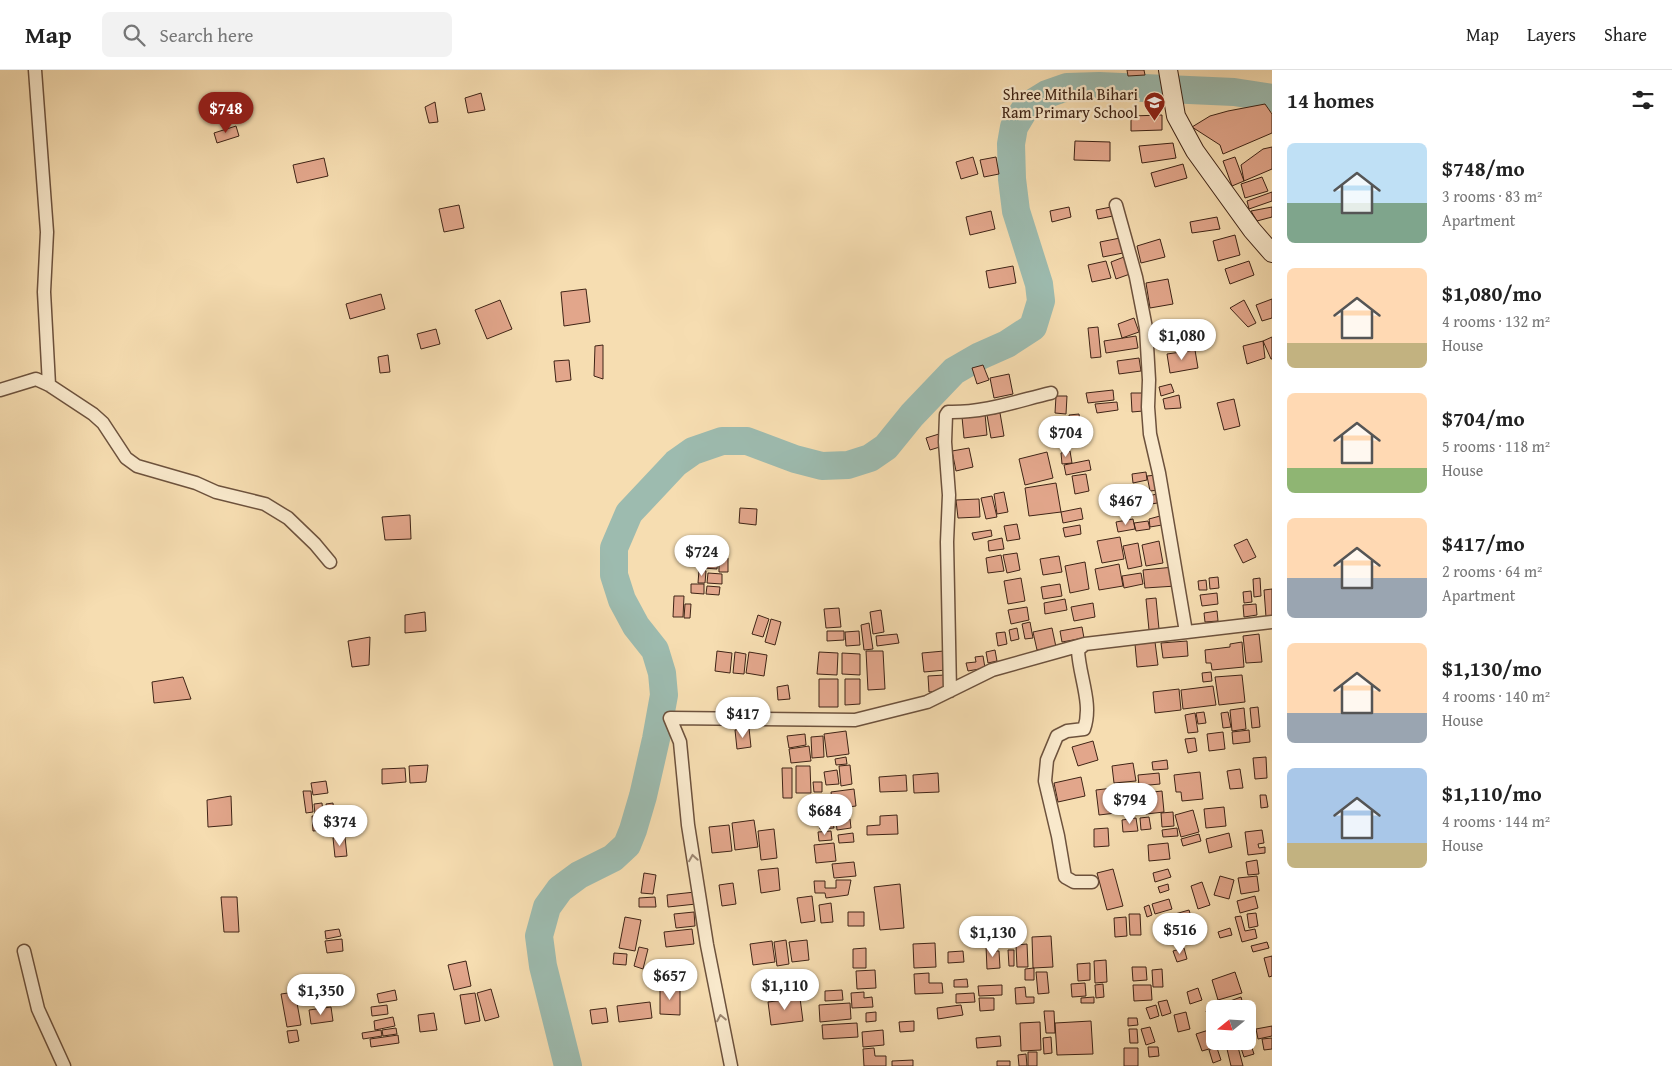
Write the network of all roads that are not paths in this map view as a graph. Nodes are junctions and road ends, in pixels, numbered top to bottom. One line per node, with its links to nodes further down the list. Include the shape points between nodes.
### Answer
1 (35, 70): 5 (street, via 47,232 44,292)
2 (1168, 70): 4 (street, via 1176,116 1195,151)
3 (1116, 205): 10 (street, via 1146,328 1150,434)
4 (1272, 254)
5 (49, 385): 6 (street, via 36,379); 8 (street, via 103,423 126,458 137,466 265,504 288,518)
6 (0, 390)
7 (1052, 394): 12 (street, via 996,407 948,412 946,415)
8 (330, 562)
9 (1272, 622): 10 (street)
10 (1186, 632): 11 (street)
11 (1085, 644): 12 (street, via 992,670); 13 (street, via 1078,650 1088,719 1084,729 1057,736 1047,760 1045,781 1065,877 1074,882)
12 (950, 691): 16 (street, one-way to 12, via 692,853 680,742 670,718 855,720 927,702)
13 (1092, 882)
14 (24, 951): 15 (street, via 38,1009)
15 (64, 1066)
16 (731, 1066)

